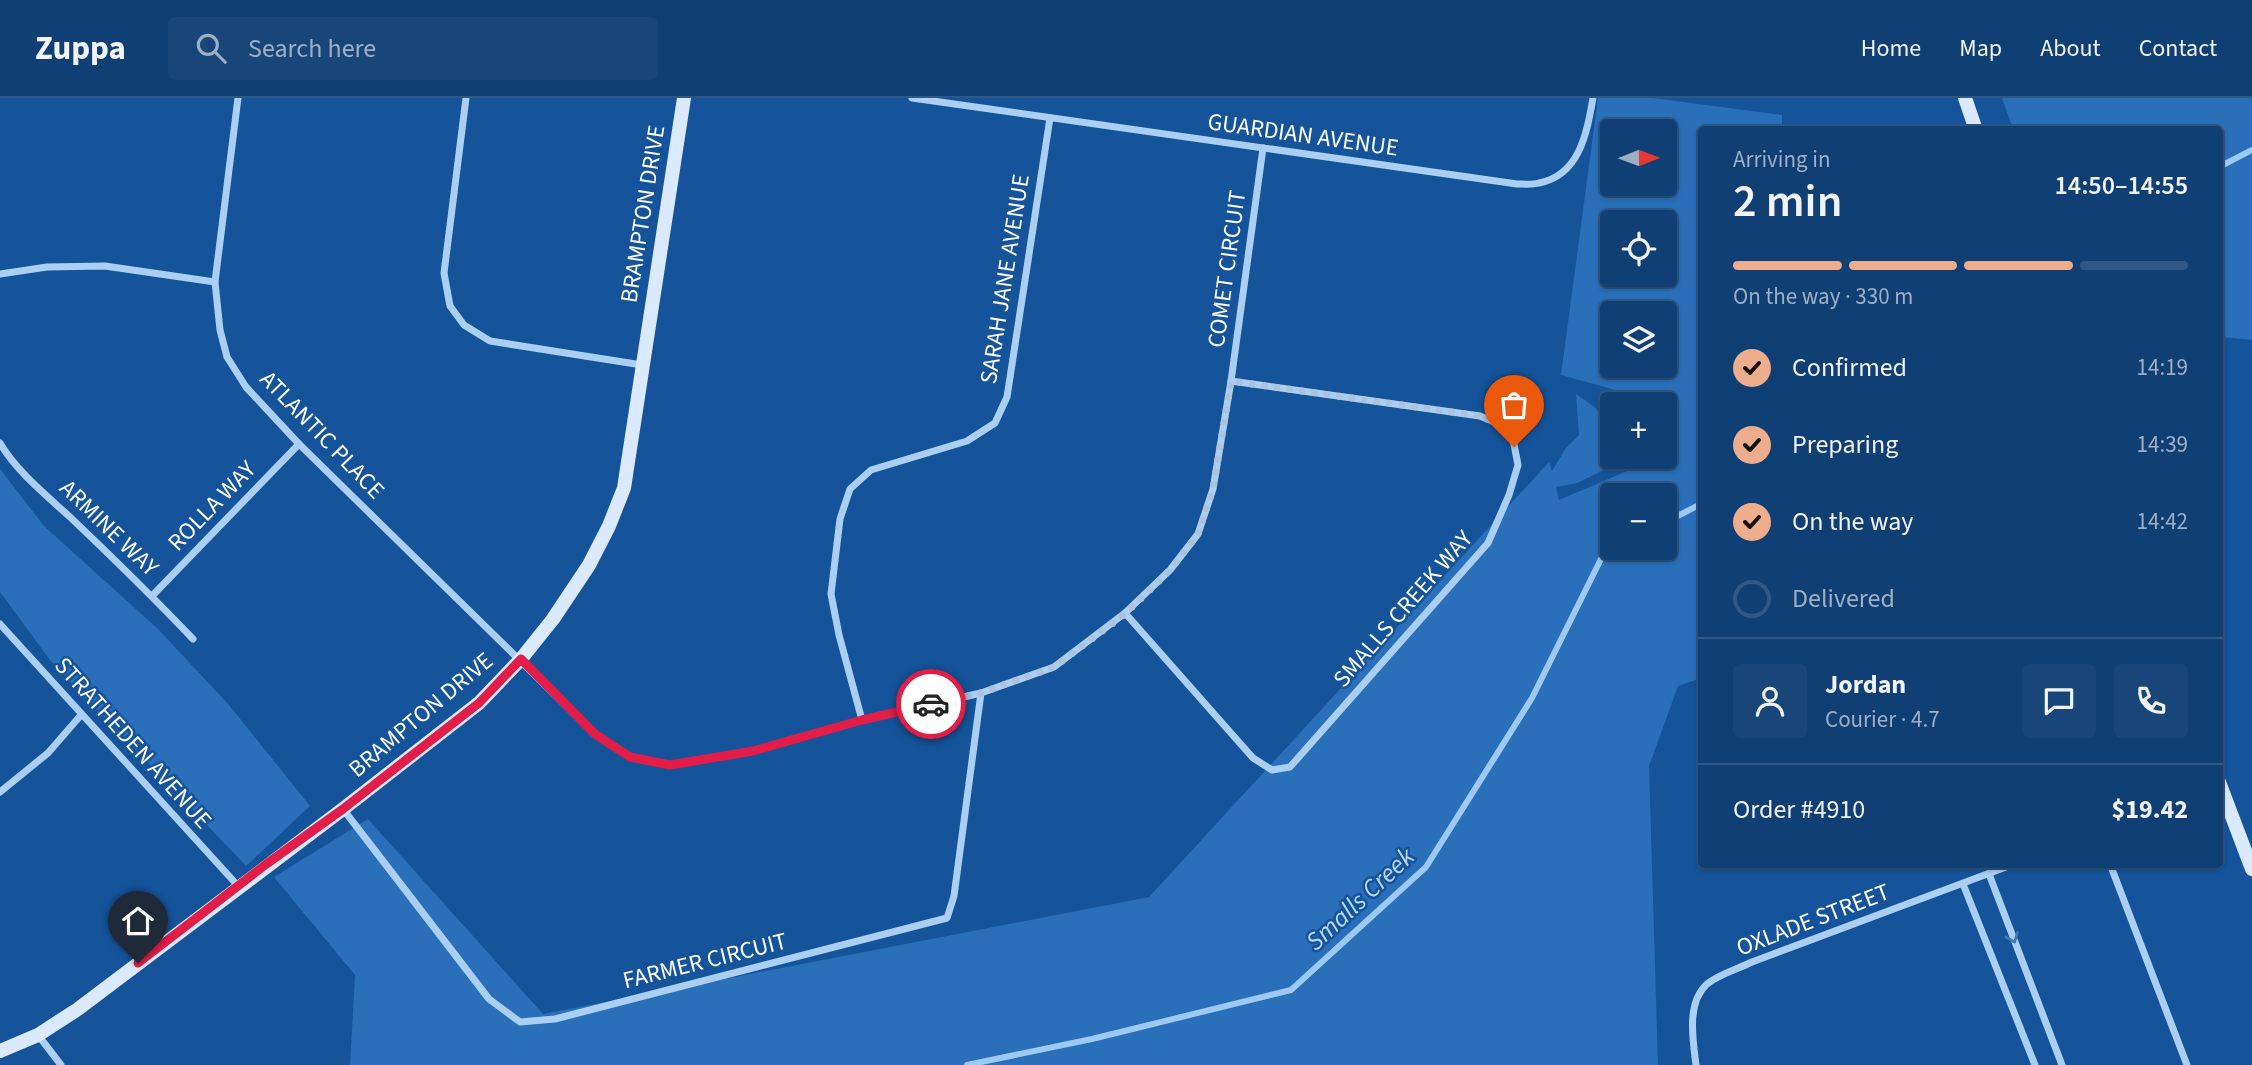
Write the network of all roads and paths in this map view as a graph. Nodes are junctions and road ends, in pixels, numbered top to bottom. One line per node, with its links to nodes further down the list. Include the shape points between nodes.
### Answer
1 (238, 98): 11 (street, ATLANTIC PLACE)
2 (466, 98): 12 (street, via 444,273 450,306 464,325 490,341)
3 (684, 98): 12 (street, BRAMPTON DRIVE)
4 (915, 98): 7 (street, GUARDIAN AVENUE)
5 (1593, 98): 9 (street, GUARDIAN AVENUE, via 1582,146 1572,164 1540,183 1494,182)
6 (1965, 98): 8 (street)
7 (1050, 118): 9 (street, GUARDIAN AVENUE); 23 (street, SARAH JANE AVENUE, via 1007,397 995,423 967,441 871,470 850,489 840,519 831,594)
8 (1975, 126)
9 (1263, 148): 13 (street, COMET CIRCUIT)
10 (0, 274): 11 (street, via 105,266)
11 (215, 282): 15 (street, ATLANTIC PLACE, via 227,356 246,387)
12 (642, 365): 20 (street, BRAMPTON DRIVE, via 624,488 609,526 589,565)
13 (1231, 381): 17 (street, COMET CIRCUIT, via 1213,489 1198,534 1170,570); 17 (street, SMALLS CREEK WAY, via 1480,416 1511,429 1518,465 1488,543 1290,767 1272,770 1253,758)
14 (0, 443): 16 (street, ARMINE WAY, via 36,485)
15 (299, 444): 16 (street, ROLLA WAY); 20 (street, ATLANTIC PLACE)
16 (152, 596): 19 (street, ARMINE WAY)
17 (1125, 614): 21 (street, COMET CIRCUIT, via 1054,667)
18 (0, 624): 22 (street, STRATHEDEN AVENUE)
19 (193, 639)
20 (521, 659): 23 (street, COMET CIRCUIT, via 595,734 630,757 670,765 753,751); 26 (street, BRAMPTON DRIVE, via 479,703)
21 (981, 693): 23 (street, COMET CIRCUIT); 26 (street, FARMER CIRCUIT, via 954,896 947,918 555,1019 520,1022 489,999)
22 (80, 715): 24 (street, via 48,753); 32 (street, STRATHEDEN AVENUE)
23 (862, 720)
24 (0, 792)
25 (2223, 794): 29 (street)
26 (343, 809): 32 (street, BRAMPTON DRIVE)
27 (2004, 868): 30 (street, OXLADE STREET)
28 (2112, 868): 39 (street)
29 (2252, 869)
30 (1989, 874): 31 (street, OXLADE STREET); 38 (street, one-way to 38)
31 (1963, 884): 36 (street, OXLADE STREET, via 1752,962 1706,985 1693,1012); 37 (street)
32 (239, 887): 33 (street, BRAMPTON DRIVE)
33 (38, 1035): 34 (street, BRAMPTON DRIVE); 35 (street)
34 (0, 1051)
35 (61, 1065)
36 (1696, 1065)
37 (2035, 1065)
38 (2062, 1065)
39 (2187, 1065)

